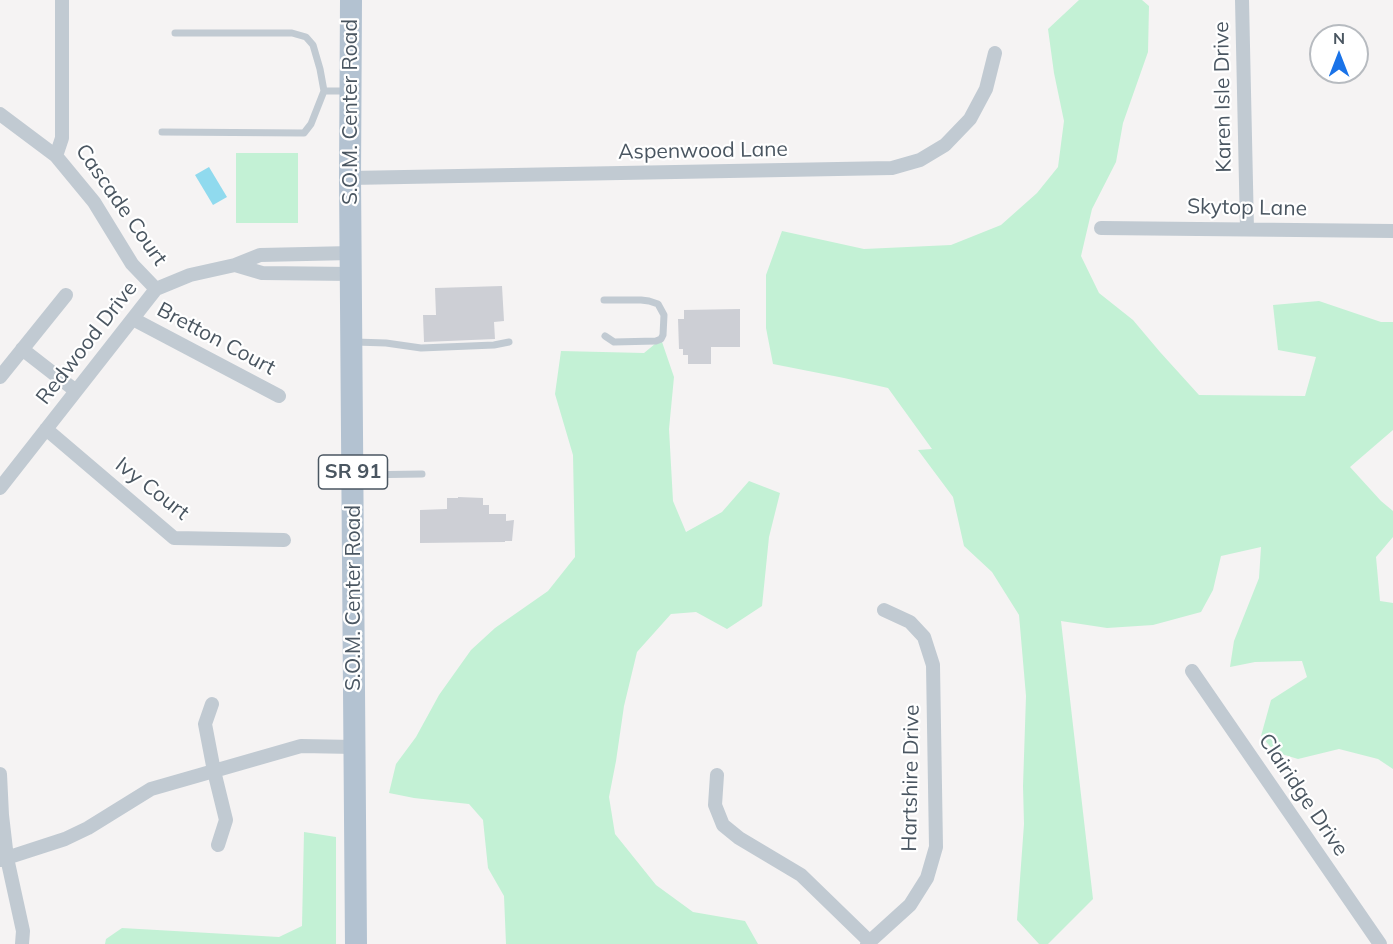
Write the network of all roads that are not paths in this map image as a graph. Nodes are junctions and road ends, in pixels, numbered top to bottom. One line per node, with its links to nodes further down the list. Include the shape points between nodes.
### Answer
1 (62, 0): 10 (street, Cascade Court, via 62,138)
2 (351, 0): 7 (main road, S.O.M. Center Road / SR 91)
3 (1242, 0): 13 (street, Karen Isle Drive)
4 (175, 33): 6 (lane, via 292,33 306,37 313,45)
5 (995, 53): 11 (street, Aspenwood Lane, via 986,88 970,119 945,145 920,160 892,168)
6 (324, 91): 7 (lane); 9 (lane, via 304,133)
7 (351, 91): 11 (main road, S.O.M. Center Road / SR 91)
8 (0, 114): 10 (street)
9 (162, 132)
10 (56, 156): 17 (street, Cascade Court, via 94,202 132,264)
11 (350, 178): 15 (main road, S.O.M. Center Road / SR 91)
12 (1101, 228): 13 (street, Skytop Lane)
13 (1247, 229): 14 (street, Skytop Lane)
14 (1393, 231)
15 (351, 263): 16 (street, Redwood Drive, via 262,273); 16 (street, Redwood Drive, via 260,255); 22 (main road, S.O.M. Center Road / SR 91)
16 (235, 265): 17 (street, Redwood Drive, via 190,275)
17 (156, 289): 20 (street, Redwood Drive)
18 (66, 295): 24 (street)
19 (604, 300): 21 (lane, via 649,301 658,304 664,315 663,334 656,341 614,342)
20 (133, 319): 26 (street, Redwood Drive); 27 (street, Bretton Court)
21 (605, 336)
22 (352, 342): 23 (lane, via 422,348); 30 (main road, S.O.M. Center Road / SR 91)
23 (508, 342)
24 (22, 349): 25 (street); 26 (street)
25 (0, 377)
26 (75, 391): 28 (street, Redwood Drive)
27 (279, 396)
28 (46, 429): 31 (street, Redwood Drive); 32 (street, Ivy Court, via 174,538)
29 (422, 474): 30 (lane)
30 (353, 475): 36 (main road, S.O.M. Center Road / SR 91)
31 (0, 488)
32 (285, 540)
33 (884, 610): 42 (street, Hartshire Drive, via 910,622 924,637 933,664 936,848 927,878 910,905)
34 (1192, 671): 45 (street, Clairidge Drive)
35 (212, 704): 37 (street, via 205,724)
36 (354, 747): 37 (street, via 301,746); 44 (main road, S.O.M. Center Road / SR 91)
37 (214, 771): 40 (street, via 226,820); 41 (street, via 151,789 65,839)
38 (0, 774): 41 (street)
39 (717, 775): 42 (street, via 716,805 723,825 801,875)
40 (218, 845)
41 (4, 859): 43 (street, via 23,931)
42 (868, 943)
43 (22, 944)
44 (356, 944)
45 (1380, 944)

